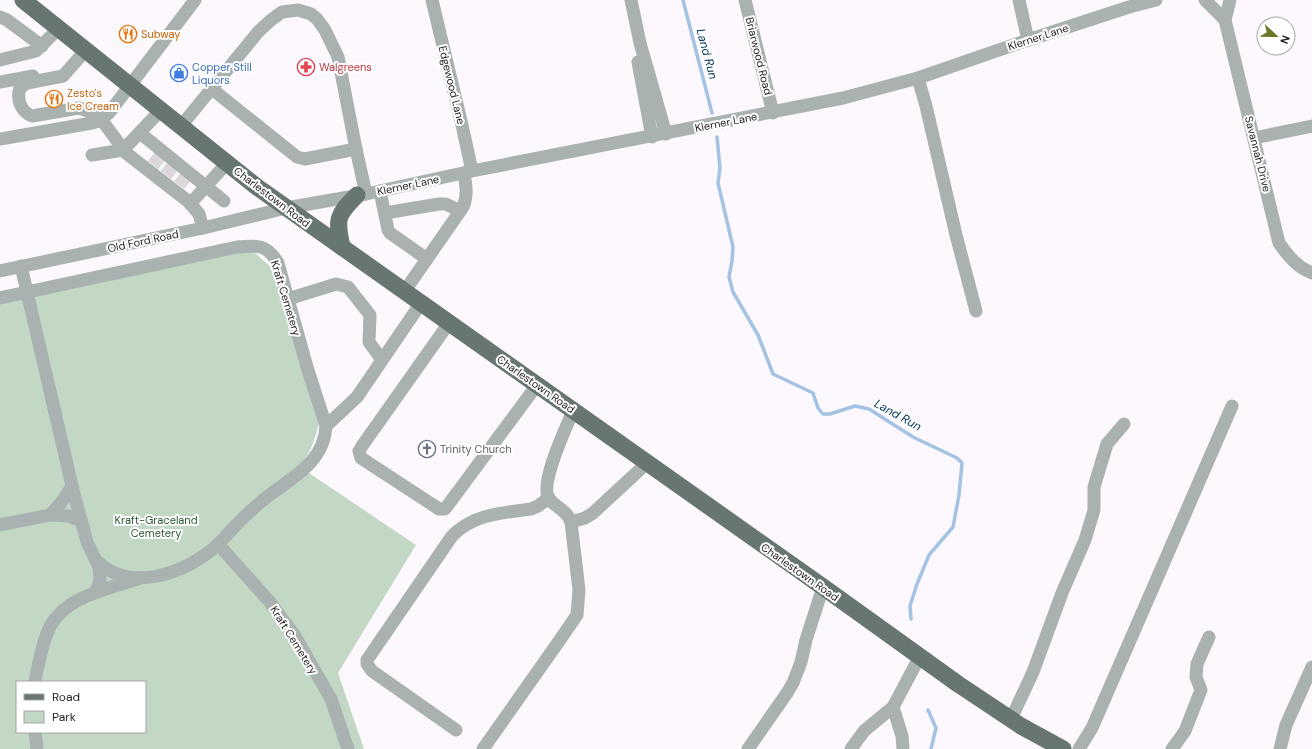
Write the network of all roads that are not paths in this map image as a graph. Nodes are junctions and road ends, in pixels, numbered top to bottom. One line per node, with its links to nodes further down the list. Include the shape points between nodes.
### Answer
1 (24, 0): 12 (main road, Charlestown Road)
2 (195, 0): 21 (street)
3 (432, 0): 37 (street, Edgewood Lane, via 462,125)
4 (631, 0): 29 (street, via 640,43)
5 (745, 0): 24 (street, Briarwood Road)
6 (1019, 0): 13 (street)
7 (1156, 0): 13 (street, Klerner Lane)
8 (1205, 0): 11 (street)
9 (1230, 0): 11 (street, Savannah Drive)
10 (0, 17): 14 (street)
11 (1225, 20): 32 (street, Savannah Drive)
12 (58, 28): 14 (street); 15 (main road, Charlestown Road)
13 (1028, 40): 19 (street, Klerner Lane)
14 (42, 46): 17 (street, via 29,54)
15 (86, 50): 18 (street); 21 (main road, Charlestown Road)
16 (636, 51): 31 (street)
17 (0, 60)
18 (73, 66): 20 (street, via 55,72); 25 (street, via 63,76 23,85 19,95 22,109 32,116 79,108)
19 (918, 78): 24 (street, Klerner Lane); 57 (street)
20 (0, 82)
21 (129, 85): 23 (main road, Charlestown Road); 25 (street, via 109,113)
22 (212, 89): 26 (street); 33 (street, via 300,158); 33 (street, via 258,32 271,20 290,10 311,14 325,30 338,57)
23 (161, 110): 26 (main road, Charlestown Road); 28 (street)
24 (773, 113): 29 (street, Klerner Lane)
25 (101, 119): 30 (street, via 85,125); 34 (street)
26 (181, 126): 36 (main road, Charlestown Road)
27 (1312, 126): 32 (street)
28 (140, 133): 34 (street); 38 (street)
29 (666, 134): 31 (street, Klerner Lane)
30 (1, 135)
31 (652, 137): 37 (street, Klerner Lane)
32 (1254, 138): 51 (street, Savannah Drive, via 1279,243 1297,265)
33 (356, 149): 40 (street)
34 (123, 150): 35 (street); 42 (street, via 177,188)
35 (92, 155)
36 (227, 163): 38 (street); 43 (main road, Charlestown Road)
37 (468, 172): 39 (street, Klerner Lane); 44 (street, Edgewood Lane, via 466,199)
38 (206, 186): 41 (street); 42 (street)
39 (380, 191): 40 (street, Klerner Lane); 45 (street)
40 (361, 194): 43 (street, Klerner Lane); 47 (main road, via 345,207 338,217)
41 (224, 202)
42 (190, 204): 46 (street, via 199,214)
43 (286, 208): 46 (street, Old Ford Road); 47 (main road, Charlestown Road)
44 (460, 211): 45 (street, via 446,204 439,204); 48 (street, Edgewood Lane)
45 (385, 213): 48 (street, via 388,230 393,236)
46 (203, 228): 49 (street, Old Ford Road)
47 (342, 247): 53 (main road, Charlestown Road)
48 (427, 259): 53 (street, Edgewood Lane)
49 (21, 266): 50 (street, Old Ford Road); 52 (street, Kraft Cemetery)
50 (0, 271)
51 (1312, 273)
52 (27, 292): 54 (street, Kraft Cemetery); 55 (street, Kraft Cemetery, via 237,247 259,246 267,249 278,263); 66 (street, Kraft Cemetery)
53 (404, 292): 56 (main road, Charlestown Road)
54 (0, 298)
55 (288, 299): 59 (street, via 336,284 348,287 370,315 369,342); 64 (street, Kraft Cemetery)
56 (421, 303): 58 (main road, Charlestown Road); 59 (street)
57 (976, 311)
58 (449, 323): 60 (main road, Charlestown Road); 60 (street, via 362,446 359,452 361,458 439,509 445,509)
59 (382, 360): 64 (street, via 357,397)
60 (537, 385): 62 (main road, Charlestown Road)
61 (1232, 406): 92 (street, via 1092,728)
62 (573, 411): 65 (main road, Charlestown Road); 67 (street, via 551,467)
63 (1124, 424): 82 (street, via 1107,444 1094,487 1094,510 1085,540 1033,672)
64 (326, 426): 72 (street, Kraft Cemetery, via 322,447 315,459 262,501)
65 (647, 463): 70 (street, via 593,513); 75 (main road, Charlestown Road)
66 (72, 486): 68 (street); 69 (street, Kraft Cemetery)
67 (548, 498): 70 (street, via 567,514); 83 (street, via 531,509 482,517 457,530 367,660 372,671)
68 (50, 515): 69 (street); 71 (street)
69 (80, 520): 73 (street, Kraft Cemetery, via 89,549)
70 (571, 522): 87 (street, via 579,590 577,615)
71 (0, 525)
72 (218, 544): 74 (street, Kraft Cemetery, via 201,558 184,567); 86 (street, Kraft Cemetery, via 269,601 295,636 331,699)
73 (98, 562): 74 (street, Kraft Cemetery, via 113,573); 76 (street, Kraft Cemetery, via 100,580)
74 (138, 579): 76 (street, Kraft Cemetery)
75 (823, 587): 78 (main road, Charlestown Road); 88 (street, via 793,683)
76 (96, 592): 80 (street, Kraft Cemetery, via 73,603 53,622 48,630)
77 (1209, 637): 93 (street, via 1197,664 1196,677 1201,690 1185,731)
78 (920, 658): 81 (street); 82 (main road, Charlestown Road)
79 (1312, 666): 94 (street, via 1286,725)
80 (35, 681)
81 (893, 707): 89 (street, via 864,731); 90 (street, via 902,736)
82 (1011, 719): 91 (main road, Charlestown Road)
83 (456, 730)
84 (35, 733): 85 (street)
85 (37, 749)
86 (348, 749)
87 (483, 749)
88 (748, 749)
89 (851, 749)
90 (903, 749)
91 (1063, 749)
92 (1079, 749)
93 (1172, 749)
94 (1280, 749)

